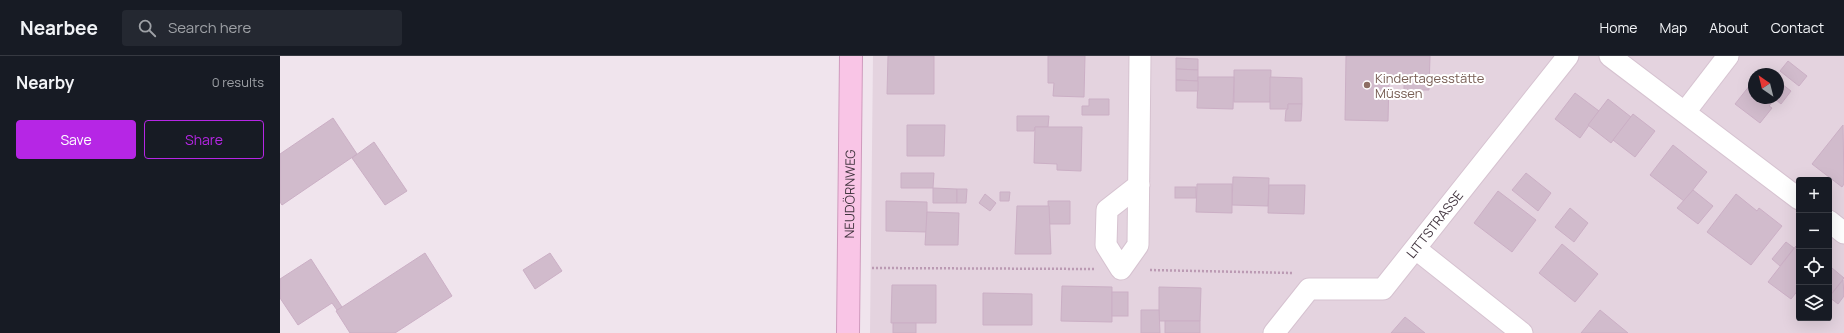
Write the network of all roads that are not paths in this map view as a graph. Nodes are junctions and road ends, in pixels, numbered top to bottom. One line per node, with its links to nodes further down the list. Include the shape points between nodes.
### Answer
1 (851, 56): 12 (street, NEUDÖRNWEG)
2 (1140, 56): 7 (street)
3 (1568, 56): 11 (street, LITTSTRASSE)
4 (1610, 56): 6 (street)
5 (1728, 56): 6 (street)
6 (1685, 112): 8 (street)
7 (1139, 185): 7 (street, via 1138,245 1121,269 1106,245 1107,210)
8 (1796, 197)
9 (1832, 223): 10 (street)
10 (1844, 233)
11 (1416, 249): 13 (street, LITTSTRASSE, via 1383,289 1309,289); 14 (street)
12 (848, 333)
13 (1274, 333)
14 (1522, 333)

